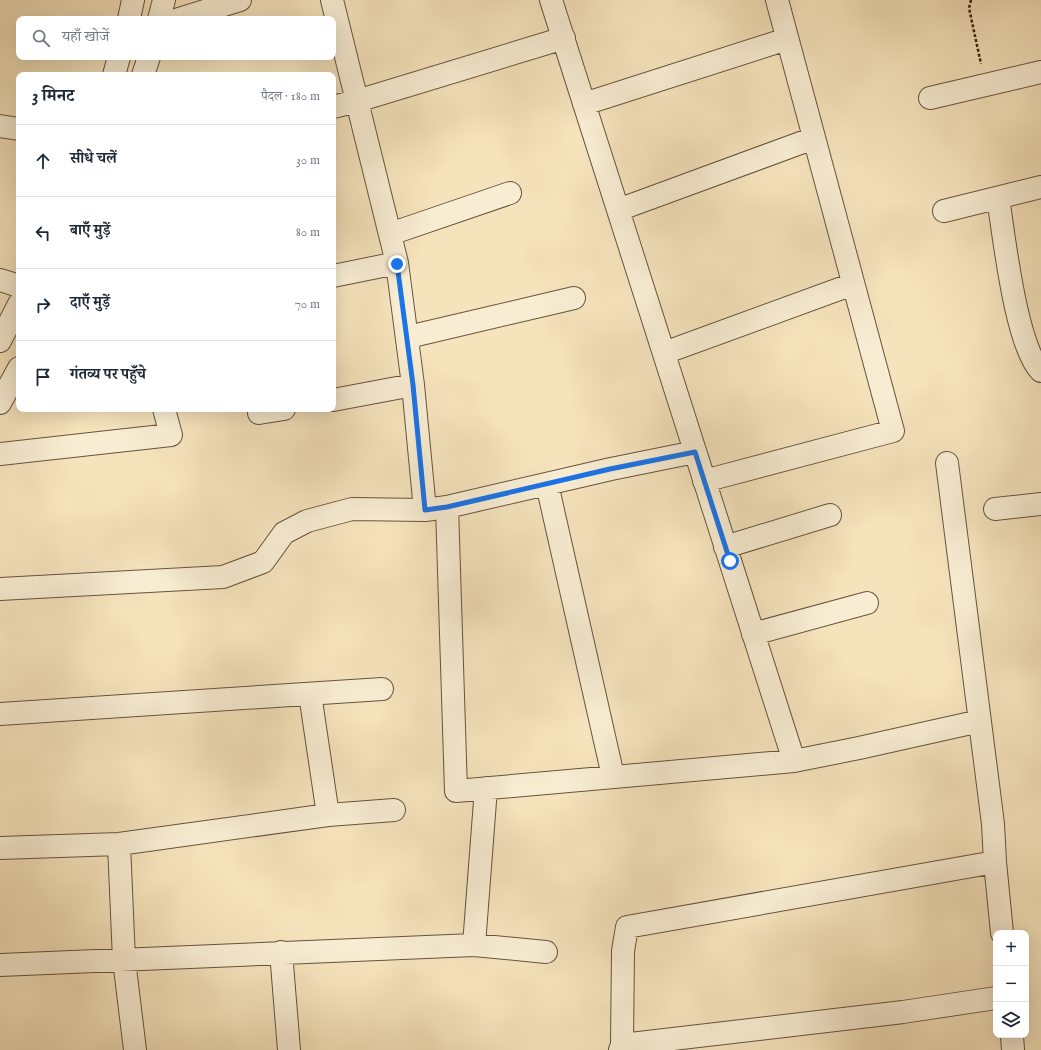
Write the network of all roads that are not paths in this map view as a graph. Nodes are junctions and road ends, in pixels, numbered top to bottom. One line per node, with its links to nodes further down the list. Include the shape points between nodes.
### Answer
1 (134, 0): 7 (street)
2 (164, 0): 8 (street)
3 (240, 0): 9 (street)
4 (332, 0): 10 (street)
5 (777, 0): 13 (street)
6 (559, 2): 12 (street)
7 (129, 16)
8 (160, 16)
9 (189, 16)
10 (336, 16)
11 (336, 16): 20 (street)
12 (564, 38): 20 (street); 21 (street)
13 (787, 39): 21 (street); 25 (street)
14 (118, 60): 16 (street)
15 (147, 60): 17 (street)
16 (115, 72)
17 (144, 72)
18 (1041, 72): 19 (street)
19 (930, 98)
20 (357, 102): 22 (street); 31 (street)
21 (584, 104): 29 (street)
22 (336, 106)
23 (0, 126): 24 (street)
24 (16, 129)
25 (814, 138): 29 (street); 35 (street)
26 (1041, 187): 28 (street)
27 (510, 193): 31 (street)
28 (998, 198): 30 (street); 42 (street, via 1018,318 1034,364)
29 (618, 210): 41 (street)
30 (944, 211)
31 (390, 234): 32 (street)
32 (397, 264): 33 (street); 39 (street)
33 (336, 275)
34 (0, 280): 36 (street)
35 (853, 284): 41 (street); 53 (street, via 893,431)
36 (16, 285)
37 (574, 298): 39 (street)
38 (16, 310): 40 (street)
39 (408, 337): 44 (street)
40 (0, 341)
41 (664, 353): 50 (street)
42 (1041, 371)
43 (16, 374): 46 (street)
44 (413, 385): 45 (street); 58 (street)
45 (336, 399)
46 (0, 403)
47 (165, 412): 51 (street, via 171,435)
48 (269, 412): 49 (street)
49 (259, 414)
50 (695, 452): 53 (street); 54 (street)
51 (0, 454)
52 (947, 463): 67 (street)
53 (704, 481): 60 (street)
54 (547, 484): 56 (street); 69 (street)
55 (1041, 504): 57 (street)
56 (447, 507): 58 (street); 70 (street, via 456,791)
57 (995, 509)
58 (425, 510): 61 (street, via 352,509 308,521 284,533 263,562 223,577)
59 (830, 515): 60 (street)
60 (726, 547): 63 (street)
61 (0, 589)
62 (867, 603): 63 (street)
63 (753, 634): 68 (street)
64 (382, 689): 65 (street)
65 (310, 694): 66 (street); 72 (street)
66 (0, 714)
67 (980, 721): 68 (street); 75 (street, via 993,824)
68 (794, 761): 69 (street)
69 (613, 776): 70 (street)
70 (486, 788): 77 (street)
71 (394, 810): 72 (street)
72 (328, 815): 73 (street)
73 (119, 844): 74 (street); 80 (street)
74 (0, 848)
75 (995, 862): 76 (street); 84 (street, via 627,927 623,951)
76 (1002, 930)
77 (474, 945): 78 (street); 79 (street)
78 (281, 952): 80 (street); 86 (street)
79 (546, 952)
80 (124, 960): 81 (street); 85 (street)
81 (0, 965)
82 (993, 998): 84 (street)
83 (1012, 1038): 87 (street)
84 (621, 1048)
85 (135, 1050)
86 (289, 1050)
87 (1013, 1050)

